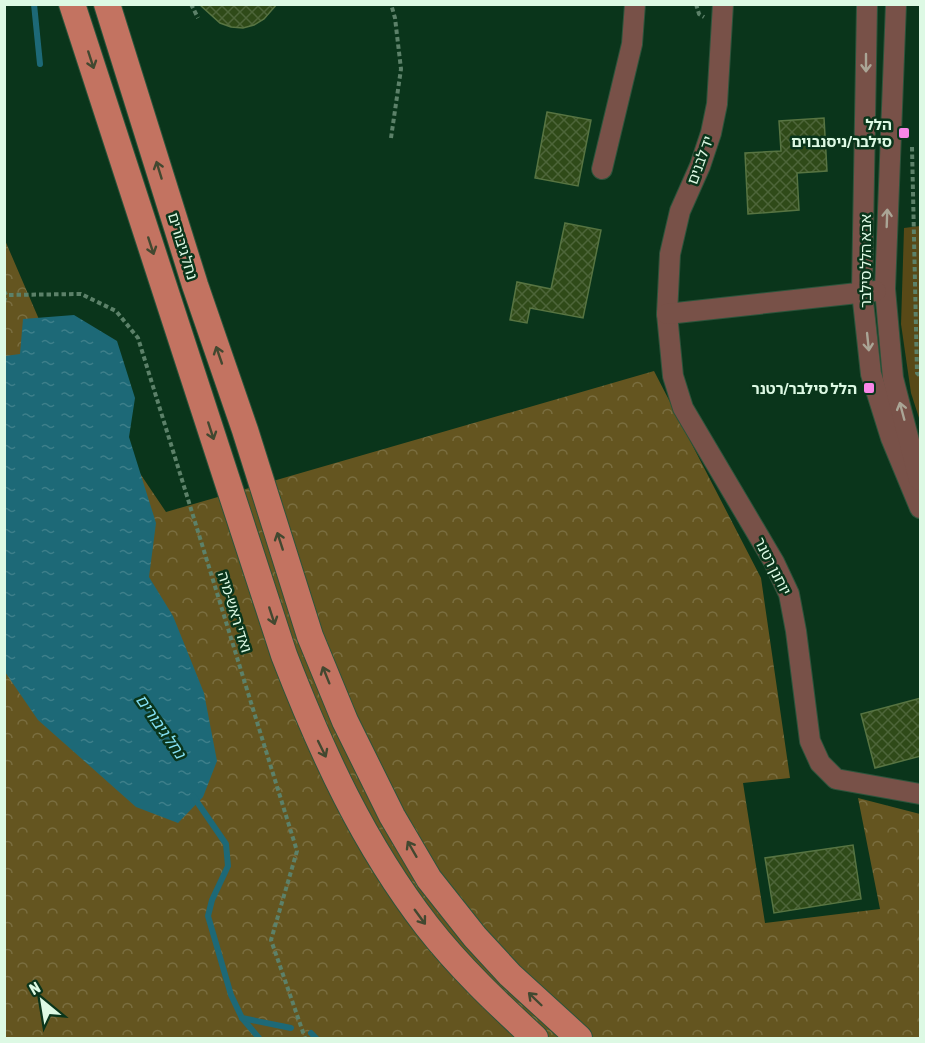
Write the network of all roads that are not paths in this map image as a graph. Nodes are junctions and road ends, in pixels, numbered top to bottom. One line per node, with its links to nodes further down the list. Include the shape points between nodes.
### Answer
1 (72, 4): 14 (main road, נחל גיבורים, one-way to 14, via 284,655 314,731 347,801 400,890 461,967)
2 (107, 4): 15 (main road, נחל גיבורים, one-way to 2, via 475,938 429,879 392,816 345,721 310,636)
3 (635, 4): 7 (street, via 632,44)
4 (723, 4): 10 (street, יד לבנים, via 717,104 711,133 669,254)
5 (896, 4): 8 (street, אבא הלל סילבר, one-way to 5)
6 (867, 5): 9 (street, אבא הלל סילבר, one-way to 9)
7 (602, 169)
8 (885, 290): 9 (street); 11 (street, אבא הלל סילבר, one-way to 8, via 893,378)
9 (862, 292): 10 (street); 12 (street, אבא הלל סילבר, one-way to 12, via 871,374 891,438)
10 (666, 314): 13 (street, יוחנן רטנר, via 673,376 683,408 789,594 810,741 820,763 836,779)
11 (921, 489)
12 (921, 508)
13 (921, 794)
14 (535, 1038)
15 (579, 1038)

